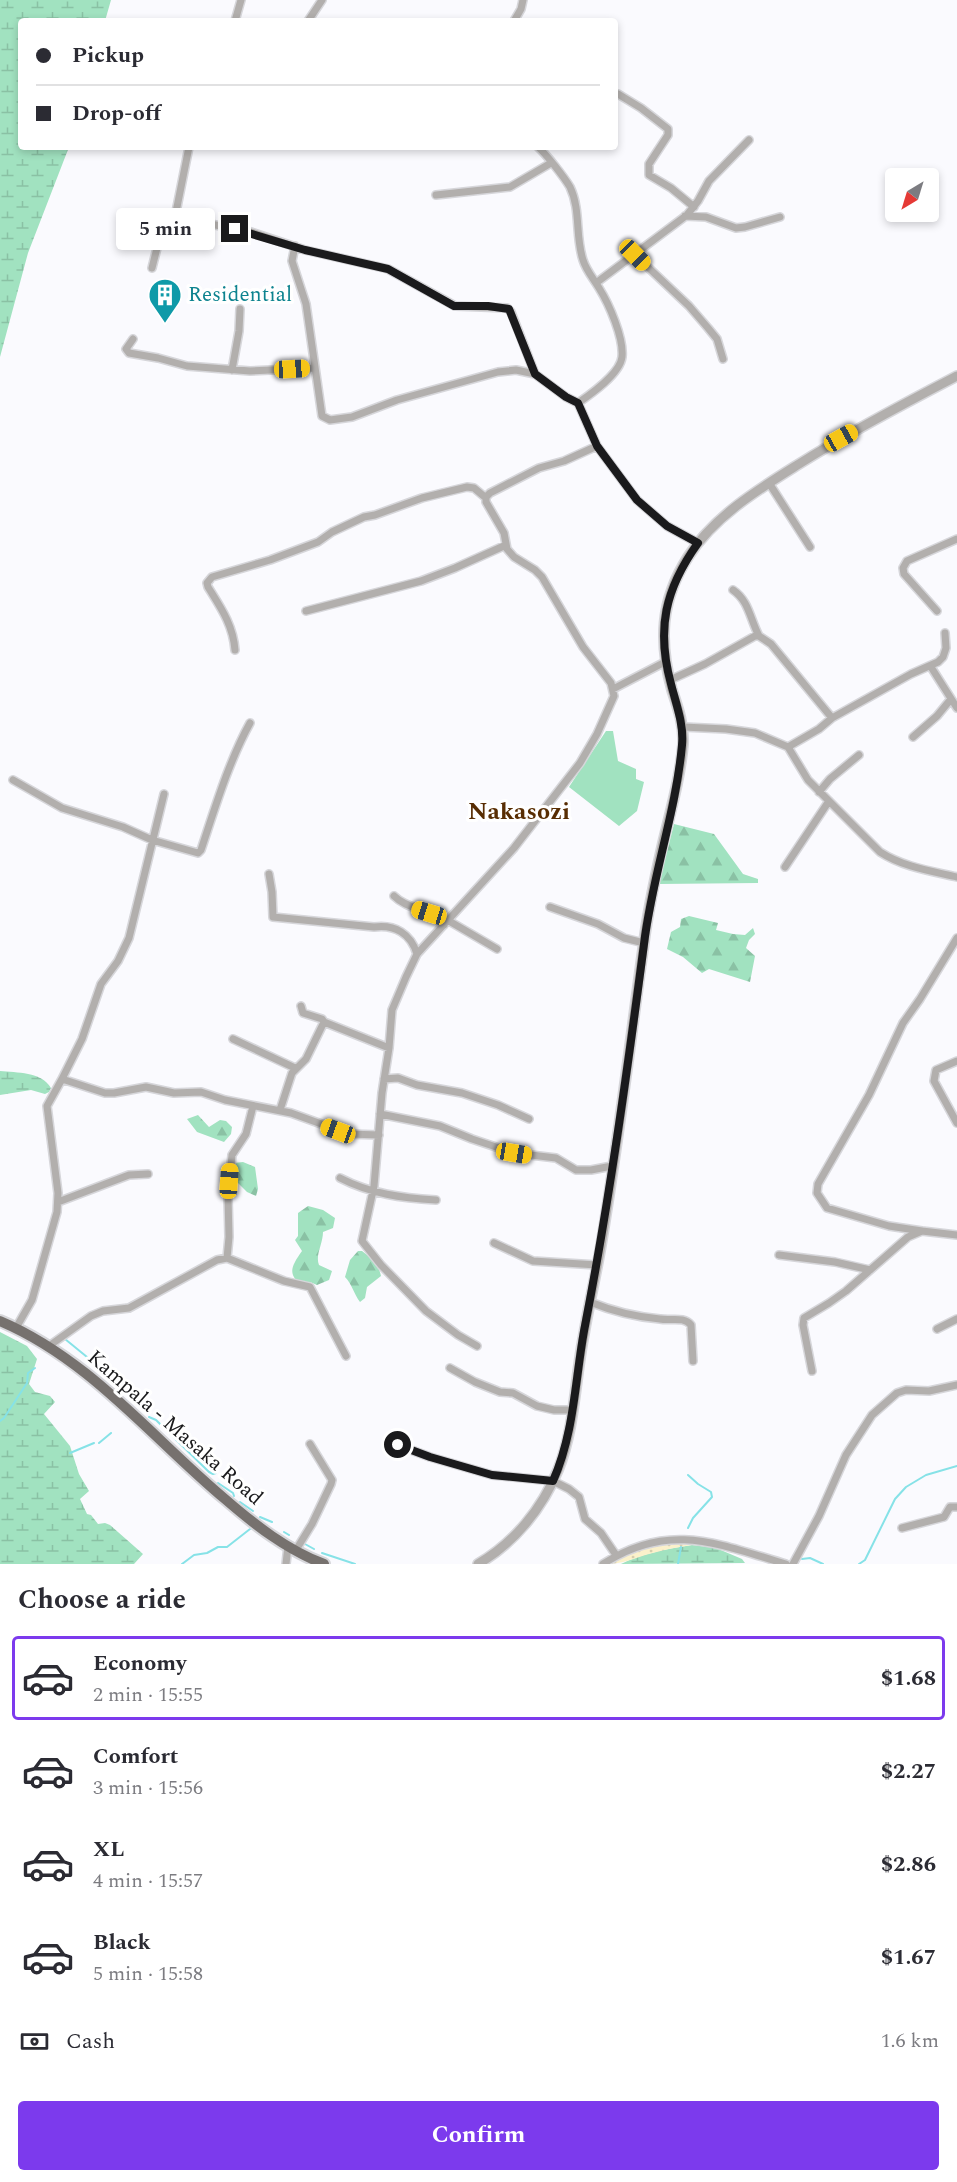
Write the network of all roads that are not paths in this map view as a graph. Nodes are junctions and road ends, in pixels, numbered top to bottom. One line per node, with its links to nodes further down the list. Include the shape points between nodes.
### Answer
1 (241, 0): 4 (street)
2 (322, 0): 5 (street)
3 (523, 0): 6 (street)
4 (237, 18)
5 (310, 18)
6 (516, 18)
7 (618, 94): 13 (street, via 668,129 649,164 649,175)
8 (749, 140): 13 (street, via 710,181)
9 (188, 150): 15 (street)
10 (540, 150): 11 (street)
11 (551, 163): 12 (street, via 510,187); 20 (street, via 570,188 581,255)
12 (436, 195)
13 (694, 207): 14 (street)
14 (686, 216): 16 (street, via 706,217 736,228); 18 (street)
15 (175, 217): 17 (street, via 251,232); 19 (street, via 157,248)
16 (780, 217)
17 (295, 246): 24 (street, via 293,266 306,304); 26 (street, via 388,269 454,306 507,308)
18 (635, 255): 20 (street); 23 (street, via 708,328 717,339)
19 (152, 268)
20 (596, 284): 28 (street, via 611,313 622,355 614,372)
21 (240, 309): 25 (street)
22 (133, 339): 25 (street, via 126,349 129,353 187,366)
23 (723, 359)
24 (315, 368): 25 (street); 26 (street, via 322,416 330,420 352,417 498,372)
25 (232, 370)
26 (535, 374): 28 (street)
27 (957, 376): 30 (street, via 841,438)
28 (578, 403): 29 (street)
29 (597, 446): 31 (street, via 522,476); 33 (street, via 650,513)
30 (769, 483): 33 (street, via 726,514); 35 (street)
31 (486, 498): 34 (street); 41 (street, via 467,487 422,498 364,517 318,542 212,577 208,587 225,613)
32 (957, 539): 37 (street, via 907,561 903,568 904,574)
33 (698, 543): 42 (street, via 668,599 663,625)
34 (506, 544): 38 (street, via 421,581); 45 (street, via 514,557 542,577)
35 (810, 547)
36 (733, 590): 40 (street, via 749,607)
37 (938, 611)
38 (306, 612)
39 (945, 633): 43 (street, via 943,657)
40 (759, 636): 44 (street); 48 (street, via 771,644)
41 (235, 650)
42 (665, 662): 44 (street); 45 (street)
43 (931, 667): 46 (street); 48 (street)
44 (670, 680): 50 (street)
45 (613, 689): 64 (street, via 614,696 580,763 514,848)
46 (951, 699): 47 (street); 51 (street)
47 (957, 708)
48 (832, 718): 52 (street)
49 (250, 723): 58 (street, via 212,813 201,850 194,852)
50 (682, 727): 52 (street, via 755,733); 66 (street, via 680,764)
51 (914, 737)
52 (788, 747): 55 (street, via 798,767)
53 (860, 755): 55 (street)
54 (13, 780): 58 (street, via 62,808)
55 (819, 792): 57 (street)
56 (164, 794): 58 (street)
57 (829, 801): 59 (street); 61 (street, via 861,835 891,858)
58 (152, 840): 76 (street, via 129,938 101,984 82,1039)
59 (784, 867)
60 (269, 874): 68 (street, via 273,917 388,925 415,945)
61 (957, 877)
62 (394, 896): 64 (street)
63 (550, 907): 66 (street)
64 (446, 923): 67 (street); 68 (street)
65 (957, 938): 89 (street, via 903,1023 869,1095 818,1184 817,1193 827,1208)
66 (644, 943): 83 (street)
67 (497, 949)
68 (417, 954): 72 (street, via 392,1010)
69 (301, 1006): 70 (street, via 303,1013)
70 (324, 1022): 72 (street); 74 (street, via 306,1059)
71 (233, 1039): 74 (street)
72 (389, 1048): 75 (street)
73 (957, 1061): 81 (street, via 936,1070 934,1081)
74 (295, 1068): 78 (street)
75 (384, 1078): 79 (street); 80 (street, via 462,1094)
76 (62, 1079): 77 (street, via 105,1093 146,1087 174,1093 201,1092); 88 (street, via 47,1106)
77 (253, 1106): 78 (street); 93 (street, via 246,1134 232,1155)
78 (279, 1110): 82 (street, via 349,1134)
79 (380, 1114): 82 (street); 83 (street, via 440,1126 514,1153 556,1158 576,1170)
80 (529, 1119)
81 (957, 1124)
82 (379, 1135): 86 (street)
83 (612, 1166): 94 (street)
84 (148, 1174): 88 (street, via 129,1175)
85 (340, 1178): 86 (street)
86 (373, 1192): 87 (street); 102 (street, via 362,1236 365,1245 434,1318)
87 (436, 1200)
88 (58, 1202): 99 (street, via 32,1300)
89 (922, 1231): 90 (street); 95 (street, via 899,1242)
90 (957, 1235)
91 (494, 1244): 94 (street, via 533,1262)
92 (779, 1255): 95 (street)
93 (227, 1258): 101 (street, via 129,1308 92,1316); 103 (street, via 310,1287)
94 (597, 1265): 96 (street)
95 (870, 1270): 106 (street, via 804,1318)
96 (590, 1302): 104 (street, via 653,1318 686,1320 691,1325); 108 (street)
97 (957, 1319): 100 (street)
98 (0, 1321): 99 (main road, Kampala - Masaka Road)
99 (16, 1328): 101 (main road, Kampala - Masaka Road)
100 (937, 1329)
101 (49, 1346): 114 (main road, Kampala - Masaka Road, via 89,1375 233,1506)
102 (477, 1346)
103 (346, 1356)
104 (693, 1361)
105 (450, 1368): 108 (street, via 537,1406)
106 (812, 1371)
107 (957, 1385): 121 (street, via 897,1393 872,1415 846,1455)
108 (572, 1410): 111 (street, via 567,1442)
109 (310, 1444): 114 (street, via 332,1480 312,1524)
110 (392, 1454): 111 (street, via 398,1445 492,1475)
111 (553, 1481): 115 (street, via 576,1492 585,1518); 118 (street, via 515,1535)
112 (957, 1507): 113 (street, via 950,1507 944,1517)
113 (902, 1528)
114 (292, 1548): 116 (street); 117 (main road, Kampala - Masaka Road)
115 (616, 1555): 119 (street); 120 (street, via 650,1543 693,1539)
116 (286, 1564)
117 (324, 1564)
118 (478, 1564)
119 (603, 1564)
120 (786, 1564)
121 (793, 1564)

